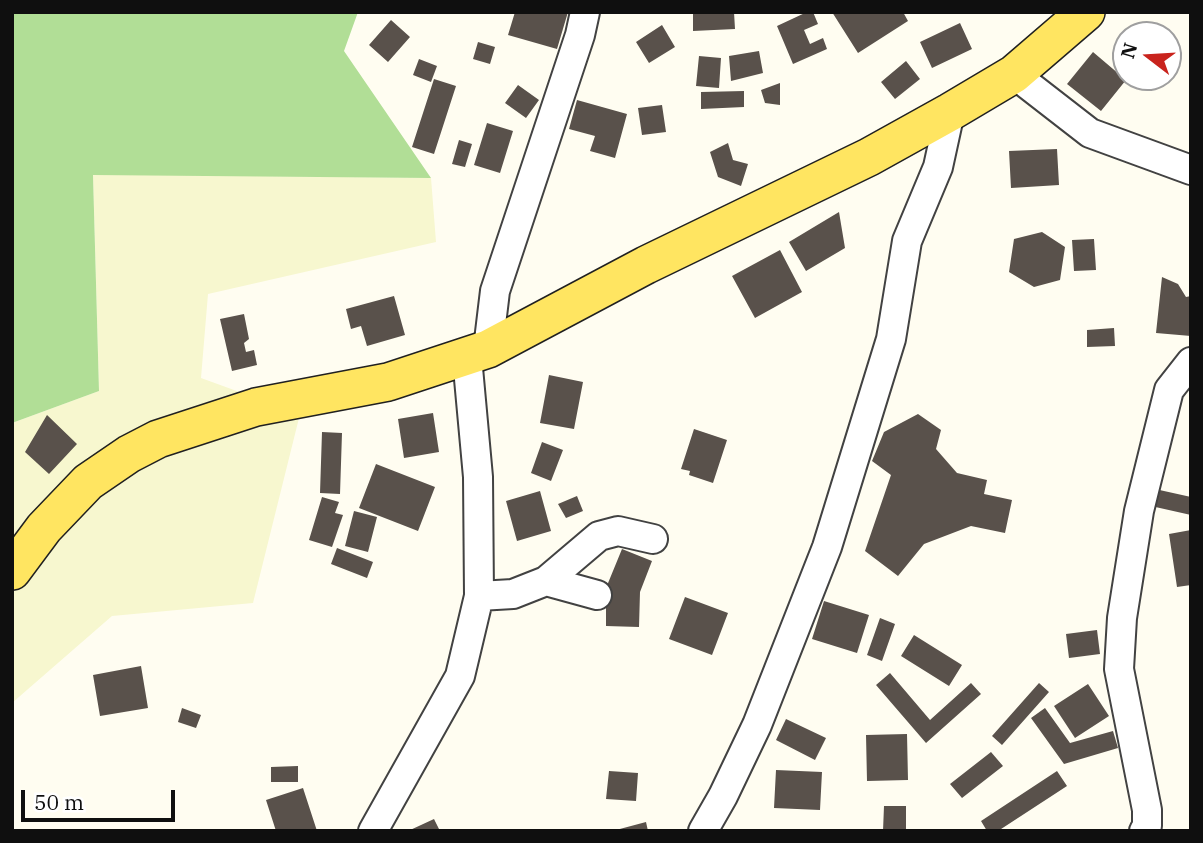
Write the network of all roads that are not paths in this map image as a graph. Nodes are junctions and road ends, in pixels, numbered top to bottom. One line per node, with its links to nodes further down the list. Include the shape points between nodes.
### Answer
1 (585, 12): 6 (street)
2 (1086, 12): 3 (main road)
3 (1014, 74): 4 (main road); 5 (street, via 1090,133)
4 (950, 112): 6 (main road); 14 (street, via 938,167 907,241 891,339 827,547 757,725)
5 (1191, 170)
6 (478, 353): 9 (main road, via 387,382 256,407 158,439 88,482 44,528); 12 (street)
7 (1191, 362): 15 (street, via 1169,390 1139,511 1122,618 1119,670 1147,810)
8 (653, 539): 10 (street, via 618,531 599,536)
9 (12, 571)
10 (546, 581): 11 (street); 12 (street, via 513,594)
11 (597, 595)
12 (479, 596): 13 (street, via 460,676)
13 (373, 831)
14 (703, 831)
15 (1143, 831)

